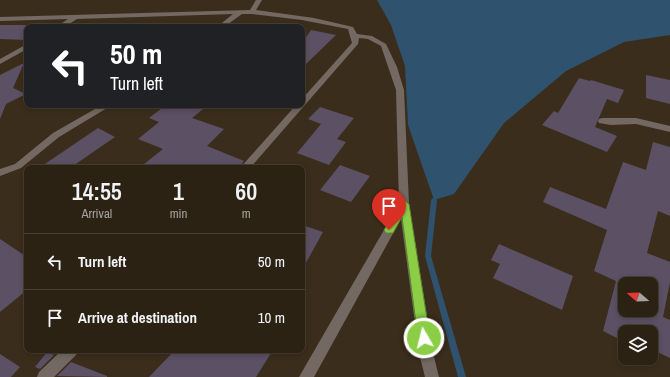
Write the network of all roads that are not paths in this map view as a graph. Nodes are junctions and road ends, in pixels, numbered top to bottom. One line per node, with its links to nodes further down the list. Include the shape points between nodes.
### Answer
1 (259, 0): 3 (street)
2 (241, 12): 3 (street); 4 (street); 7 (street)
3 (252, 12): 8 (street, via 334,23)
4 (76, 17): 5 (street); 6 (street)
5 (0, 19)
6 (64, 24)
7 (224, 24)
8 (353, 32): 11 (street, via 356,44); 18 (street, via 384,45 394,67 400,90)
9 (24, 48): 10 (street)
10 (0, 62)
11 (305, 102)
12 (103, 108): 17 (street, via 56,135 18,166)
13 (299, 108): 16 (street)
14 (602, 121): 15 (street, via 636,121)
15 (670, 130)
16 (248, 165)
17 (0, 173)
18 (404, 204): 21 (street); 22 (street, via 426,354)
19 (68, 353): 20 (street)
20 (44, 377)
21 (306, 377)
22 (432, 377)

